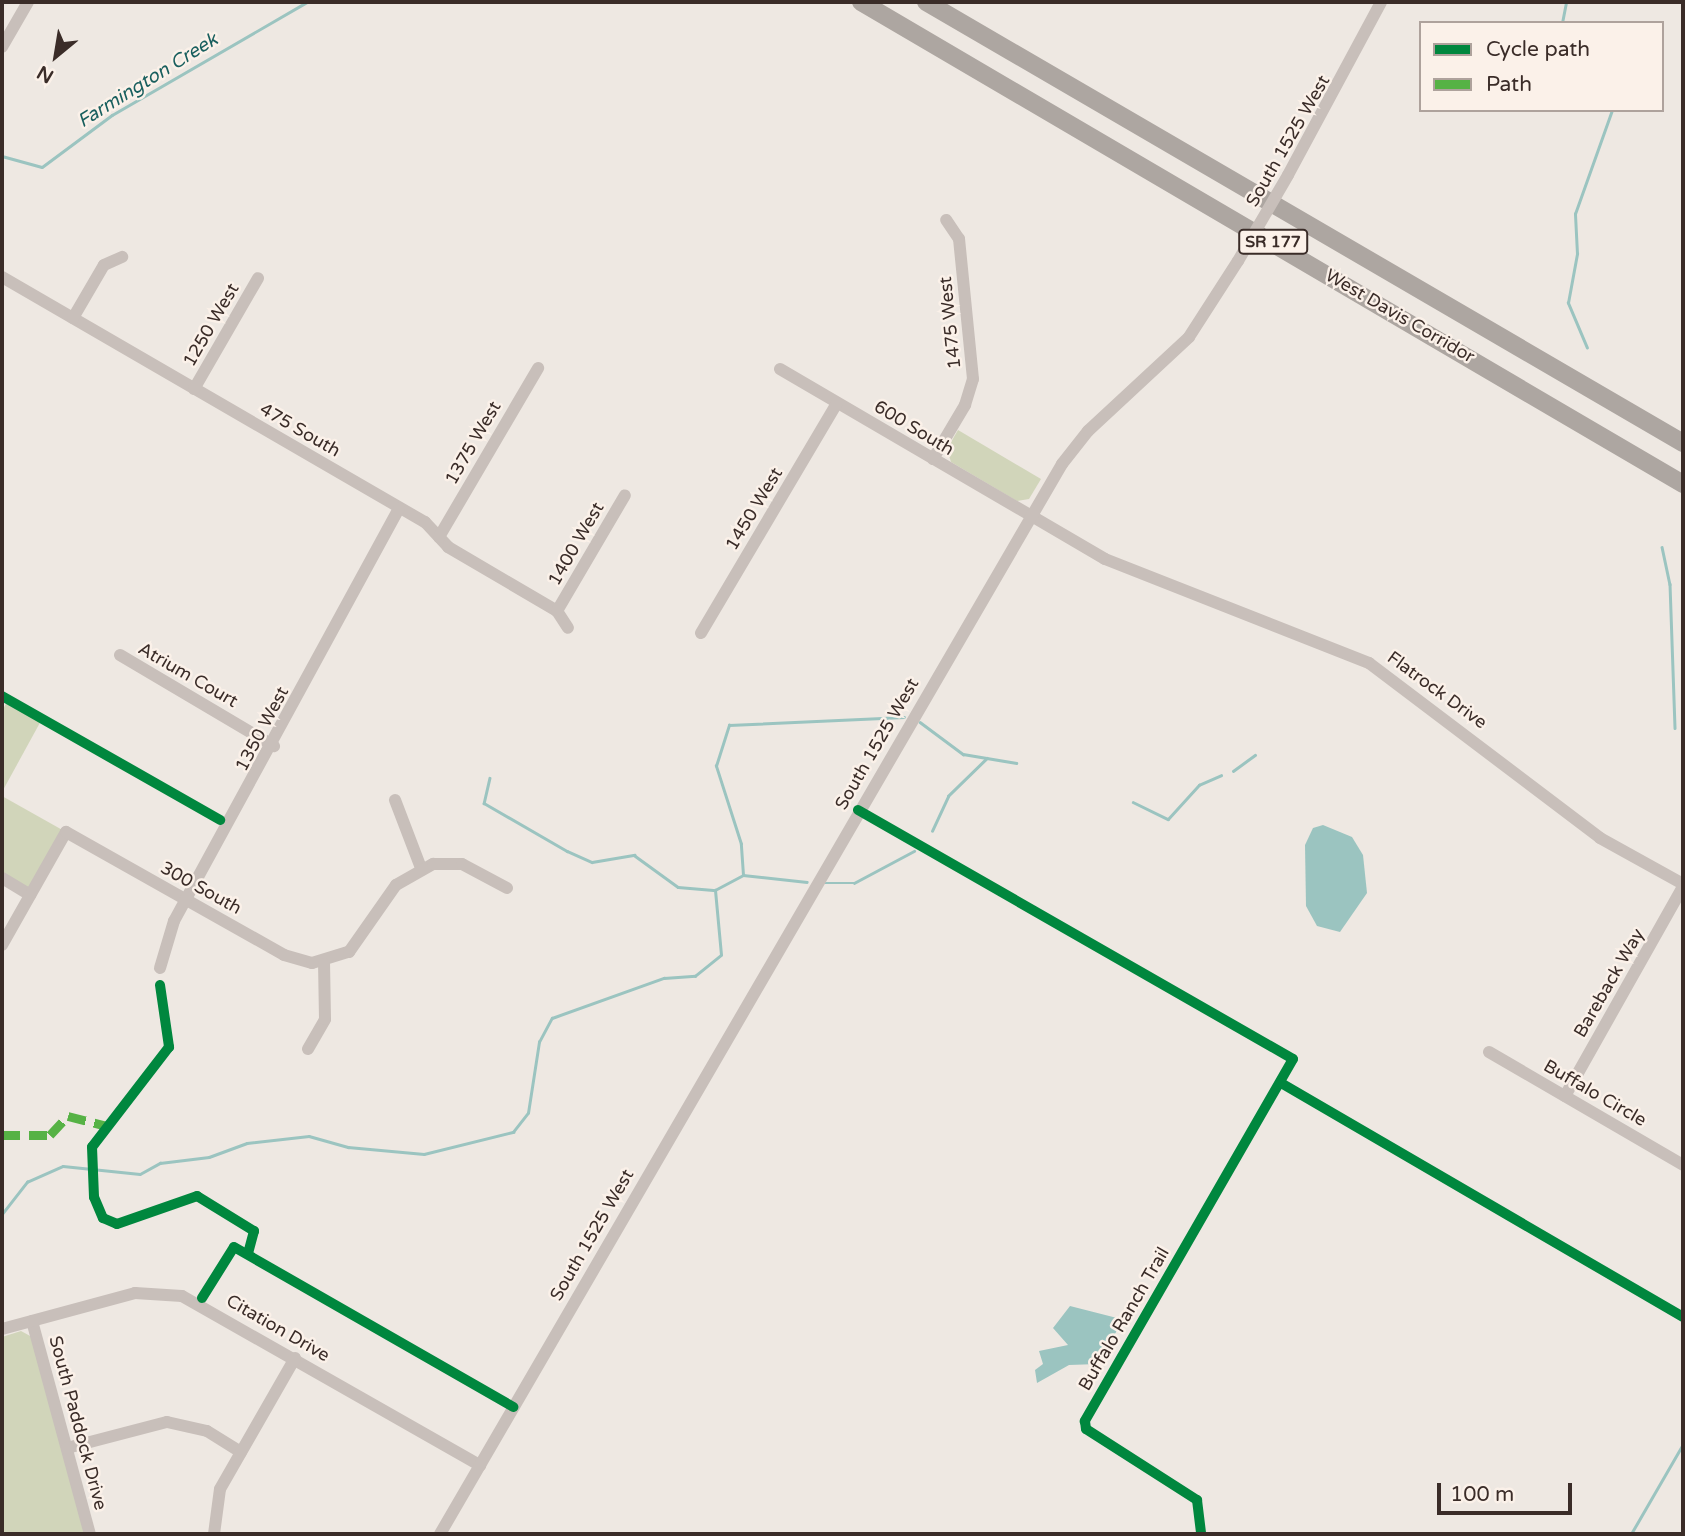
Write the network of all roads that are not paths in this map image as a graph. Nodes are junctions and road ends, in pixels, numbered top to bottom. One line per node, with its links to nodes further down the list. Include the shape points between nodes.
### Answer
1 (28, 2): 5 (street)
2 (862, 2): 17 (highway, West Davis Corridor / SR 177)
3 (926, 2): 15 (highway, West Davis Corridor / SR 177)
4 (1381, 2): 20 (street, South 1525 West, bridge, via 1288,175 1189,337 1079,440)
5 (2, 47)
6 (946, 220): 16 (street, 1475 West, via 959,239 973,379 965,405)
7 (122, 257): 10 (street, via 104,265)
8 (2, 277): 10 (street, 475 South)
9 (258, 278): 13 (street, 1250 West)
10 (73, 318): 13 (street, 475 South)
11 (538, 368): 21 (street, 1375 West)
12 (780, 369): 14 (street, 600 South)
13 (194, 389): 19 (street, 475 South)
14 (837, 403): 16 (street, 600 South); 24 (street, 1450 West)
15 (1683, 443)
16 (933, 459): 20 (street, 600 South)
17 (1683, 484)
18 (625, 495): 22 (street, 1400 West)
19 (399, 508): 21 (street, 475 South); 26 (street, 1350 West, via 320,645)
20 (1031, 517): 30 (street, Flatrock Drive, via 1119,566 1369,663 1600,838); 46 (street, South 1525 West)
21 (439, 537): 22 (street, 475 South)
22 (557, 611): 23 (street, 475 South)
23 (568, 628)
24 (701, 633)
25 (120, 655): 26 (street, Atrium Court)
26 (274, 746): 33 (street, 1350 West)
27 (395, 800): 28 (street)
28 (421, 868): 31 (street, via 462,864); 35 (street, via 389,892 357,944)
29 (2, 878): 32 (street)
30 (1683, 886): 39 (street, Bareback Way)
31 (508, 888)
32 (30, 895): 33 (street, 300 South, via 66,832); 34 (street)
33 (186, 900): 35 (street, 300 South, via 284,955); 36 (street, 1350 West, via 166,937)
34 (2, 945)
35 (324, 964): 37 (street, via 325,1019)
36 (160, 968)
37 (308, 1049)
38 (1489, 1052): 39 (street, Buffalo Circle)
39 (1564, 1096): 40 (street, Buffalo Circle)
40 (1683, 1165)
41 (32, 1321): 42 (street, Citation Drive); 43 (street, Citation Drive, via 135,1293 183,1296); 44 (street, South Paddock Drive)
42 (2, 1329)
43 (295, 1358): 45 (street); 46 (street, Citation Drive)
44 (66, 1448): 45 (street, via 167,1422 207,1431); 47 (street, South Paddock Drive)
45 (241, 1452): 48 (street, via 214,1503)
46 (480, 1465): 49 (street, South 1525 West)
47 (90, 1534)
48 (215, 1534)
49 (440, 1534)

